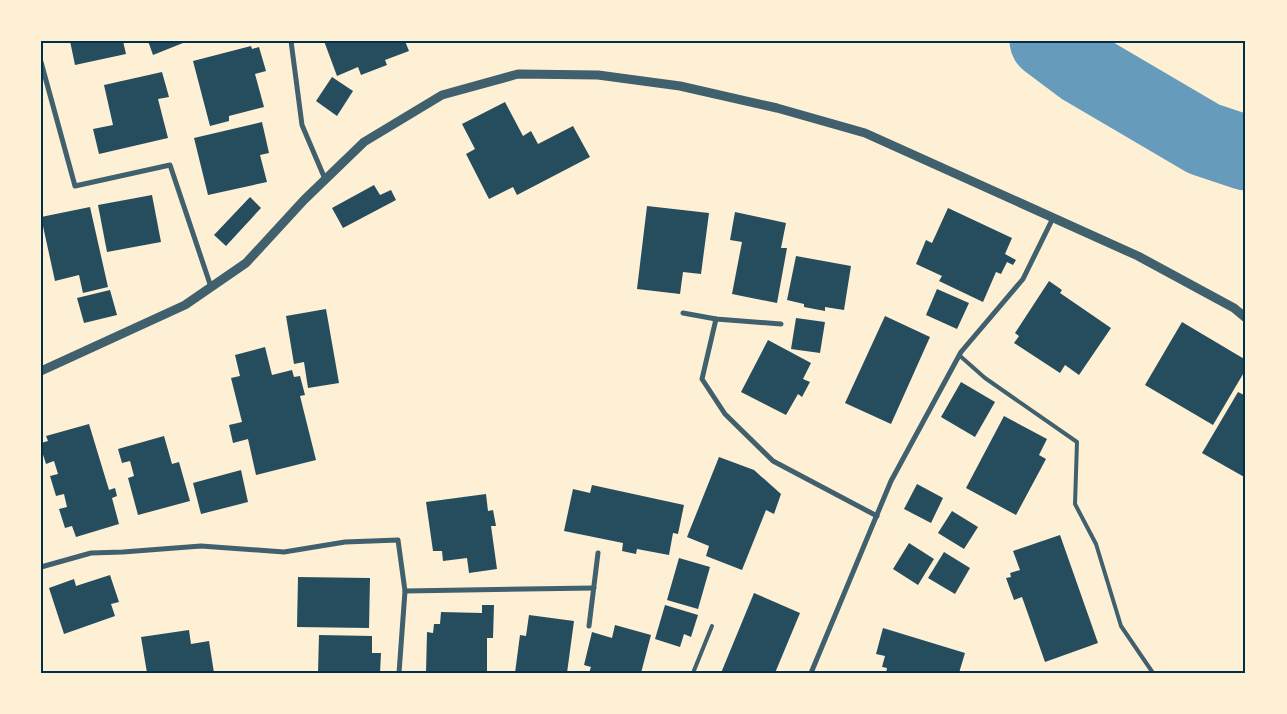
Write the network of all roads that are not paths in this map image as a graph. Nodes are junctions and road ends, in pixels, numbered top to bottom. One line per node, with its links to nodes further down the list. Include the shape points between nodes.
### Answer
1 (291, 41): 3 (street, via 302,125)
2 (41, 62): 5 (street, via 75,186 170,165)
3 (326, 179): 4 (street, via 364,142 442,95 518,74 598,75 680,86 777,108 865,133); 5 (street, via 246,263)
4 (1053, 218): 7 (street, via 1138,256 1234,308); 10 (street, via 1023,279)
5 (211, 287): 11 (street, via 185,305)
6 (683, 313): 8 (street)
7 (1246, 318)
8 (716, 319): 9 (street); 12 (street, via 702,379 725,414 773,461)
9 (781, 324)
10 (959, 355): 12 (street, via 891,481); 22 (lane, via 985,378 1078,442 1076,504 1096,544 1120,626)
11 (41, 371)
12 (876, 516): 21 (street)
13 (598, 553): 15 (street)
14 (41, 567): 16 (street, via 91,553 200,546 284,552 345,542 398,540)
15 (594, 588): 16 (street); 17 (street)
16 (405, 591): 19 (street)
17 (589, 626)
18 (712, 626): 20 (lane)
19 (399, 673)
20 (692, 673)
21 (812, 673)
22 (1153, 673)

